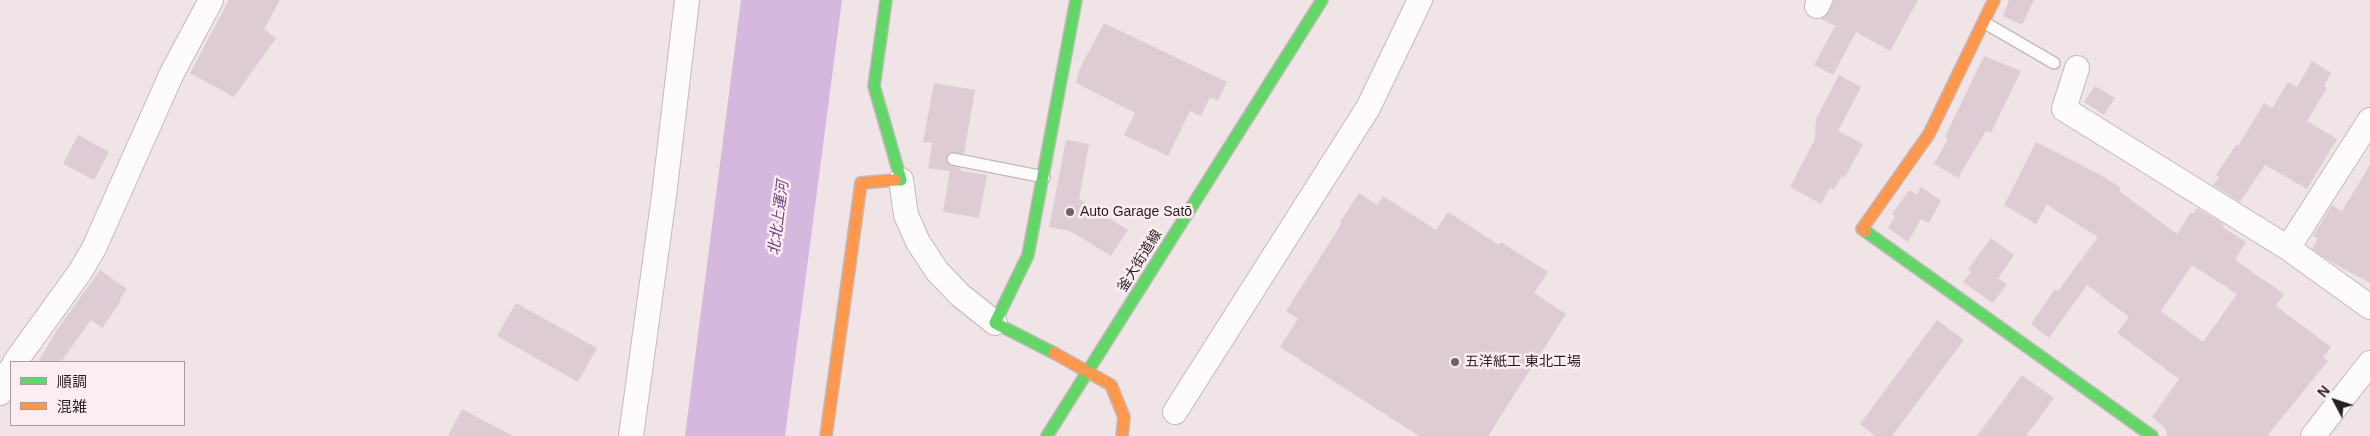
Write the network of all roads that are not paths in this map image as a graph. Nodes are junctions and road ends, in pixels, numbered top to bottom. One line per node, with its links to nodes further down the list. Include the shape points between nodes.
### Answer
1 (211, 0): 17 (street, via 172,73 94,248)
2 (686, 0): 23 (street, via 664,196)
3 (886, 0): 13 (street, via 874,86)
4 (1076, 0): 12 (street)
5 (1322, 0): 19 (street, 釜大街道線)
6 (1420, 0): 22 (street, via 1368,108)
7 (1994, 0): 8 (street)
8 (1984, 23): 9 (lane); 27 (street, via 1929,134 1862,229)
9 (2065, 65): 14 (street, via 2064,109)
10 (2370, 120): 14 (street)
11 (953, 159): 12 (lane)
12 (1044, 177): 16 (street, via 1028,255)
13 (901, 180): 16 (street, via 906,215 927,256 960,295); 24 (street, via 861,183)
14 (2288, 248): 15 (street)
15 (2370, 307)
16 (995, 323): 19 (street)
17 (16, 361)
18 (2370, 363): 28 (street)
19 (1089, 371): 25 (street, 釜大街道線); 26 (street, via 1111,385 1124,417)
20 (10, 372): 21 (street)
21 (0, 393)
22 (1175, 412)
23 (631, 436)
24 (826, 436)
25 (1046, 436)
26 (1122, 436)
27 (2152, 436)
28 (2313, 436)

